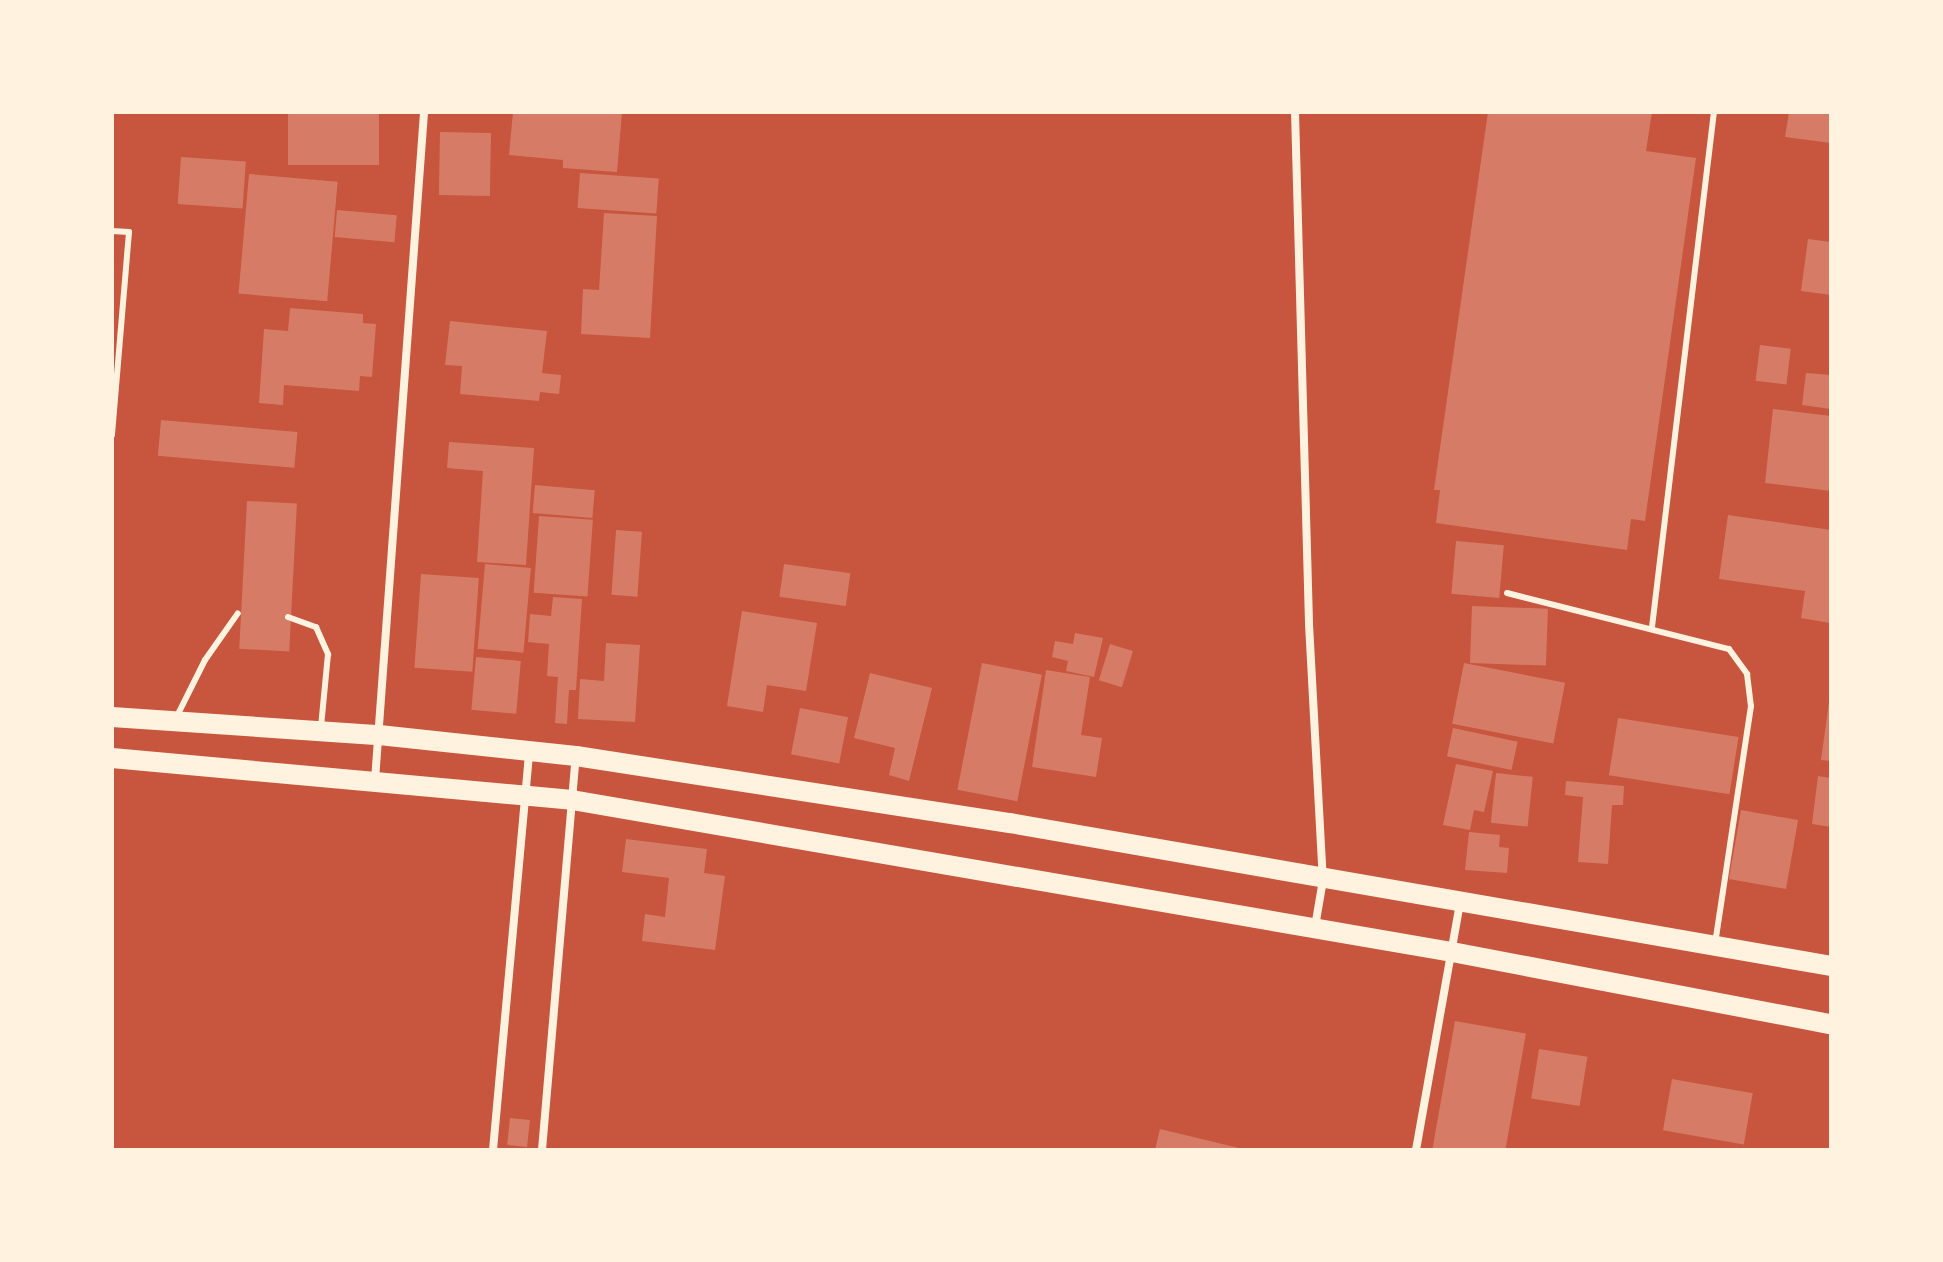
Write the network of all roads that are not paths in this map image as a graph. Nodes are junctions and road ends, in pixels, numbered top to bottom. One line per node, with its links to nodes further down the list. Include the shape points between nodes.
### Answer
1 (424, 112): 13 (street)
2 (1295, 112): 20 (street, via 1308,592)
3 (1714, 112): 9 (lane)
4 (112, 231): 5 (lane, via 129,232)
5 (112, 435)
6 (1507, 593): 9 (lane)
7 (238, 613): 11 (lane, via 205,660)
8 (288, 617): 12 (lane, via 316,627 328,654)
9 (1652, 627): 23 (lane, via 1729,649 1747,674 1751,706)
10 (112, 717): 11 (main road)
11 (174, 721): 12 (main road)
12 (320, 731): 13 (main road)
13 (379, 735): 14 (main road); 17 (street)
14 (529, 750): 15 (main road); 18 (street)
15 (576, 756): 19 (street); 20 (main road, via 1010,823)
16 (112, 758): 17 (main road)
17 (375, 780): 18 (main road)
18 (525, 794): 19 (main road); 27 (street)
19 (572, 800): 22 (main road); 28 (street)
20 (1323, 880): 21 (main road); 22 (street)
21 (1460, 903): 23 (main road); 24 (street)
22 (1315, 927): 24 (main road)
23 (1715, 946): 25 (main road)
24 (1452, 952): 26 (main road); 29 (street)
25 (1831, 966)
26 (1831, 1024)
27 (493, 1150)
28 (542, 1150)
29 (1416, 1150)

